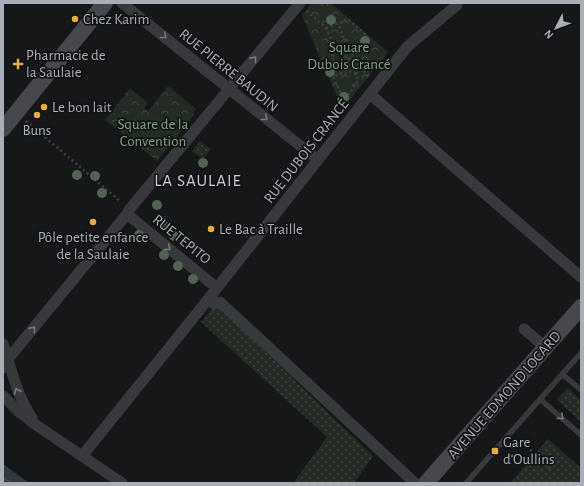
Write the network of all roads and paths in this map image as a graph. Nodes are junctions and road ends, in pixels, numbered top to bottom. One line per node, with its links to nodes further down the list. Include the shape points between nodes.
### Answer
1 (106, 3): 16 (main road)
2 (122, 3): 14 (street, RUE PIERRE BAUDIN, one-way to 14)
3 (456, 4): 15 (street, RUE DUBOIS CRANCÉ, via 407,47)
4 (302, 6): 6 (path); 14 (street, one-way to 4)
5 (338, 23): 6 (path); 8 (path, via 344,40); 8 (path, via 348,19 367,36)
6 (326, 28): 7 (path)
7 (336, 50): 9 (path); 11 (path, via 332,58)
8 (356, 50): 9 (path)
9 (349, 59): 10 (path)
10 (361, 69): 12 (path); 13 (path, via 369,76)
11 (342, 74): 12 (path, via 349,71); 12 (path, via 333,77 341,94 349,94 358,81)
12 (356, 74)
13 (366, 82)
14 (229, 88): 18 (street, RUE PIERRE BAUDIN, one-way to 18); 19 (street)
15 (370, 94): 18 (street, RUE DUBOIS CRANCÉ); 20 (street)
16 (16, 113): 17 (main road); 19 (path, via 121,202 117,207)
17 (3, 129)
18 (318, 160): 21 (street, RUE DUBOIS CRANCÉ)
19 (127, 214): 21 (street, RUE TEPITO, one-way to 21); 28 (street, one-way to 19)
20 (581, 277)
21 (217, 288): 36 (street, RUE DUBOIS CRANCÉ)
22 (214, 304): 39 (street, via 220,302)
23 (581, 307): 26 (main road, AVENUE EDMOND LOCARD)
24 (524, 329): 26 (street)
25 (3, 344): 28 (street)
26 (545, 347): 40 (main road, AVENUE EDMOND LOCARD)
27 (581, 353): 29 (lane, AVENUE EDMOND LOCARD)
28 (6, 364): 33 (street, one-way to 28, via 18,393)
29 (562, 374): 30 (lane); 32 (lane, AVENUE EDMOND LOCARD)
30 (581, 390)
31 (3, 396): 33 (street)
32 (540, 399): 34 (lane, one-way to 34); 41 (lane, AVENUE EDMOND LOCARD)
33 (36, 425): 36 (street)
34 (581, 435)
35 (524, 443): 37 (path)
36 (82, 456): 38 (street)
37 (552, 470)
38 (122, 483)
39 (415, 483)
40 (426, 483)
41 (466, 483)

